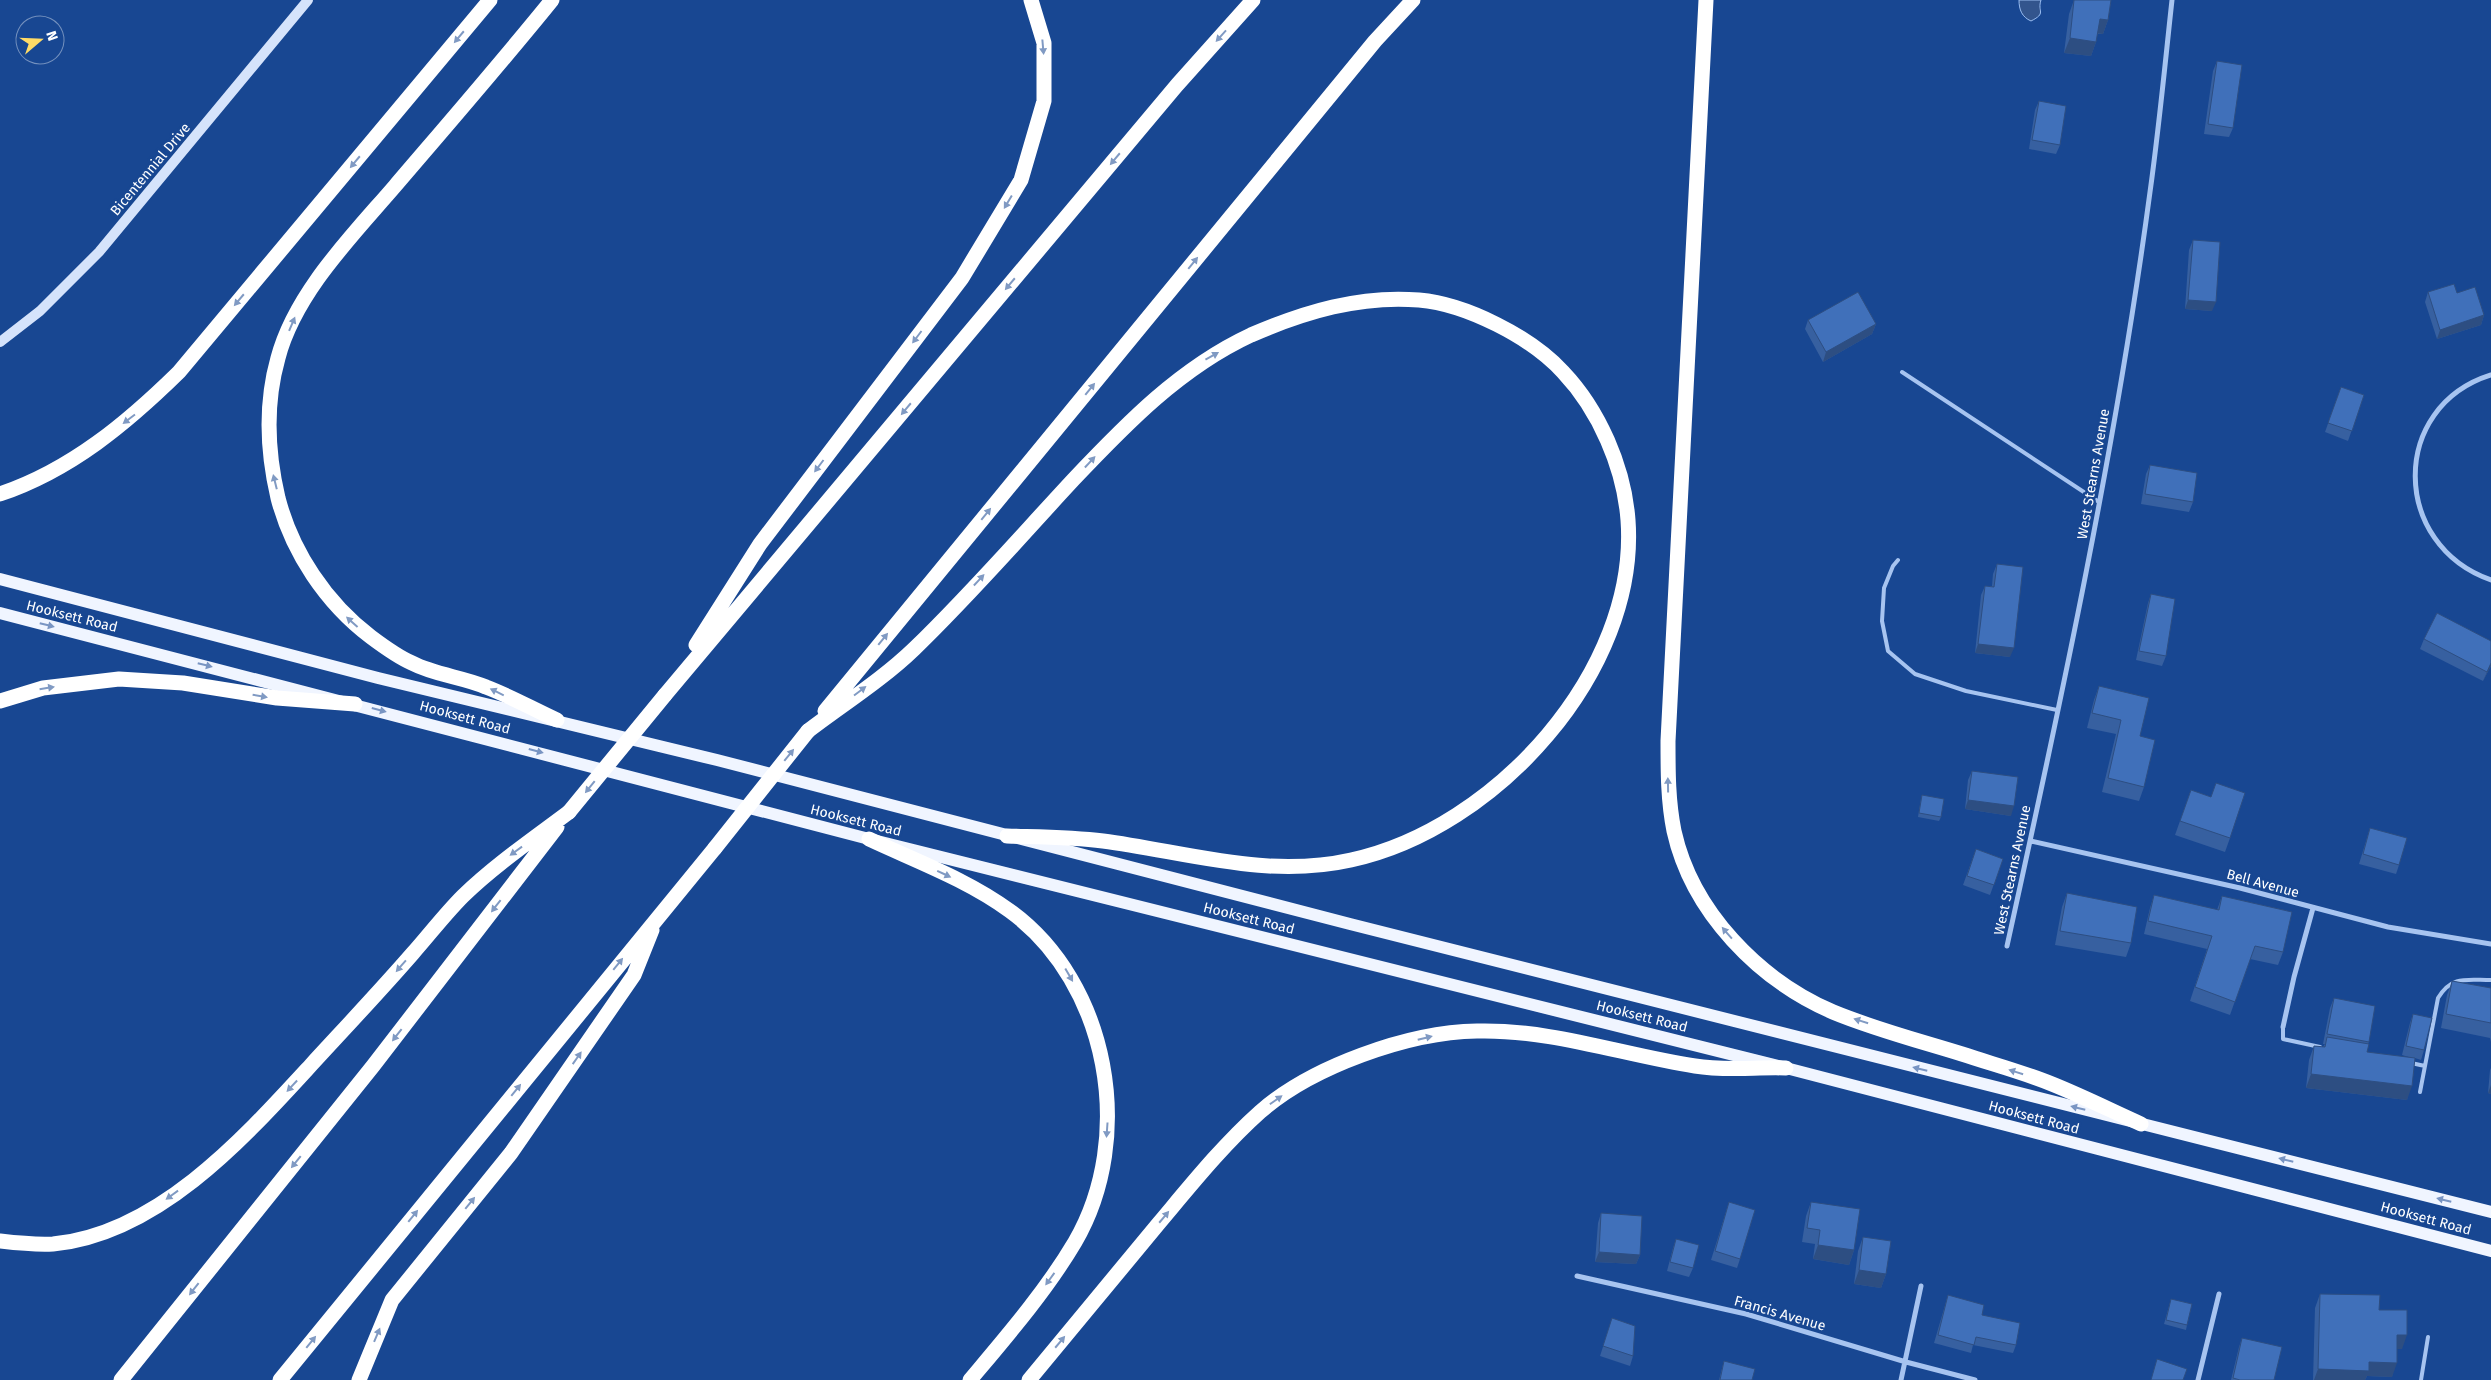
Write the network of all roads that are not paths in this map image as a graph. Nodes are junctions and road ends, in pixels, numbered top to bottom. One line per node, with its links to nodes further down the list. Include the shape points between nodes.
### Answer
1 (308, 0): 9 (street, Bicentennial Drive, via 99,252 40,310)
2 (490, 0): 12 (highway, one-way to 12, via 179,372 136,414 88,450 48,474)
3 (552, 0): 22 (highway, one-way to 3, via 485,686 413,664 349,620 299,553 282,513 271,468 268,434 270,398 278,356 300,304 334,258)
4 (1031, 0): 18 (highway, one-way to 18, via 1044,43 1044,101 1022,180 962,278 760,544)
5 (1254, 0): 18 (highway, one-way to 18, via 1176,85)
6 (1414, 0): 23 (highway, one-way to 6, via 1375,41)
7 (1706, 0): 39 (highway, one-way to 7, via 2051,1083 1833,1012 1789,988 1747,956 1717,921 1684,859 1675,833 1668,794 1668,741)
8 (2172, 0): 13 (street, West Stearns Avenue, via 2150,193)
9 (0, 342)
10 (1902, 372): 13 (lane)
11 (2491, 375): 16 (street, via 2459,390 2435,414 2420,444 2414,474 2418,504 2430,532 2449,556 2474,574)
12 (0, 494)
13 (2100, 502): 21 (street, West Stearns Avenue)
14 (1898, 560): 21 (lane, via 1884,588 1882,621 1888,651 1915,674 1966,691)
15 (0, 579): 22 (main road, Hooksett Road, via 369,676)
16 (2491, 580)
17 (0, 613): 20 (main road, Hooksett Road, one-way to 20)
18 (665, 695): 24 (highway, one-way to 24, bridge)
19 (0, 700): 20 (highway, one-way to 20, via 43,688 119,679 183,682 277,698)
20 (355, 704): 26 (main road, Hooksett Road, one-way to 26)
21 (2057, 710): 27 (street, West Stearns Avenue)
22 (557, 720): 25 (main road, Hooksett Road)
23 (808, 731): 25 (highway, one-way to 25, via 911,652 1116,435 1160,393 1206,359 1248,337 1334,305 1377,300 1421,300 1456,307 1495,323 1562,370 1606,437 1620,478 1628,518 1628,556 1611,626 1594,664 1570,708 1516,771 1451,820 1415,838 1349,861 1290,867 1254,866 1100,841); 29 (highway, one-way to 23, bridge)
24 (569, 812): 41 (highway, one-way to 41, via 508,857 462,897 265,1116 226,1155 190,1183 160,1204 89,1236 53,1244); 48 (highway, one-way to 48, via 373,1066)
25 (1007, 836): 39 (main road, Hooksett Road, one-way to 25)
26 (868, 838): 37 (main road, Hooksett Road); 51 (highway, one-way to 51, via 966,884 1010,911 1039,935 1066,969 1084,1003 1098,1044 1106,1086 1108,1126 1103,1167 1092,1205 1076,1241 1050,1280)
27 (2031, 841): 28 (street, Bell Avenue, via 2240,888); 31 (street, West Stearns Avenue)
28 (2313, 908): 30 (street, Bell Avenue, via 2388,927); 33 (street)
29 (657, 916): 49 (highway, one-way to 29); 50 (highway, one-way to 29, via 392,1300 511,1153 634,975)
30 (2491, 944)
31 (2008, 946)
32 (2491, 980): 36 (lane, via 2458,980 2445,987 2438,998)
33 (2283, 1027): 34 (lane, via 2283,1039)
34 (2328, 1048)
35 (2406, 1062): 36 (lane)
36 (2425, 1066): 38 (lane)
37 (1786, 1068): 42 (main road, Hooksett Road); 52 (highway, one-way to 37, via 1234,1138 1261,1111 1289,1091 1340,1063 1426,1037 1476,1030 1572,1041 1697,1067)
38 (2420, 1092)
39 (2141, 1124): 40 (main road, Hooksett Road, one-way to 39)
40 (2491, 1212)
41 (0, 1242)
42 (2491, 1251)
43 (1577, 1276): 47 (street, Francis Avenue, via 1746,1314)
44 (1921, 1286): 47 (street)
45 (2220, 1294): 55 (street)
46 (2428, 1337): 56 (lane)
47 (1906, 1362): 53 (street); 54 (street, Francis Avenue)
48 (121, 1380)
49 (280, 1380)
50 (358, 1380)
51 (970, 1380)
52 (1029, 1380)
53 (1901, 1380)
54 (1975, 1380)
55 (2198, 1380)
56 (2421, 1380)

